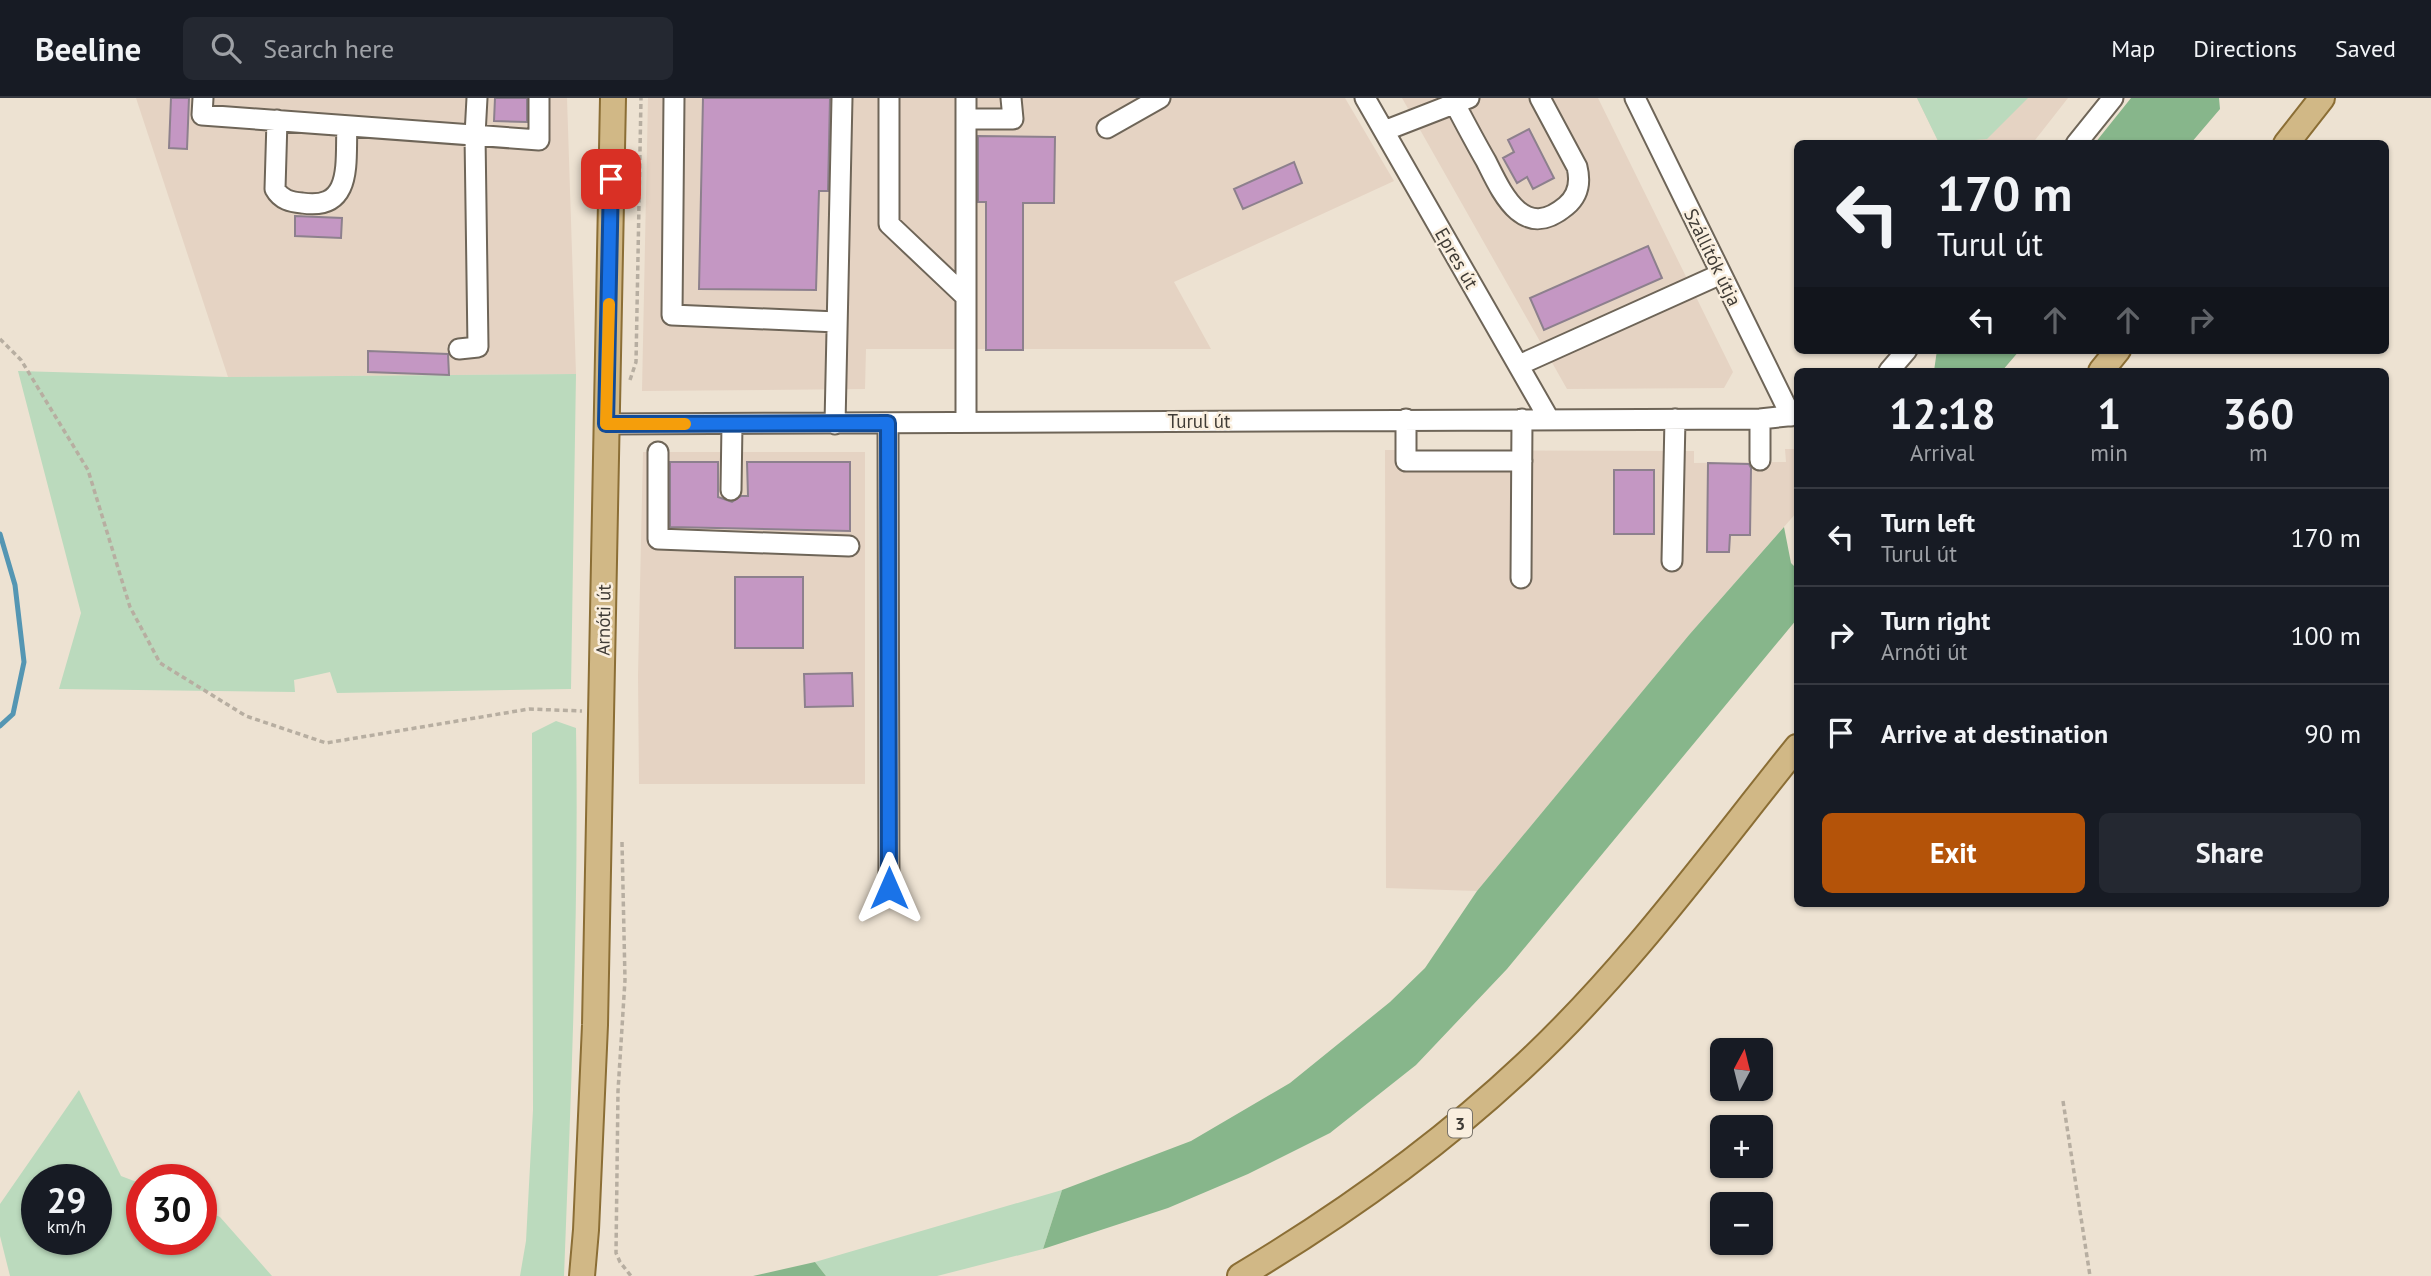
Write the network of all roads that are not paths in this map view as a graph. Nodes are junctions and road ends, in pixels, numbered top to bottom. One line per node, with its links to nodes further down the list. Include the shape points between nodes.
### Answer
1 (203, 98): 18 (street, via 202,115)
2 (477, 98): 22 (street)
3 (540, 98): 22 (street, via 539,140)
4 (613, 98): 42 (main road, Arnóti út)
5 (674, 98): 27 (street, via 672,315)
6 (842, 98): 27 (street)
7 (889, 98): 26 (street, via 889,224)
8 (966, 98): 17 (street)
9 (1011, 98): 17 (street, via 1013,119)
10 (1160, 98): 20 (street)
11 (1365, 98): 21 (street, Epres út)
12 (1540, 98): 16 (street, via 1579,176 1576,195 1569,203 1542,218 1522,215 1504,196)
13 (1635, 98): 25 (street, Szállítók útja)
14 (2113, 98): 23 (street)
15 (2322, 98): 24 (main road)
16 (1462, 101): 21 (street)
17 (966, 119): 26 (street)
18 (277, 120): 19 (street); 19 (street, via 275,189 288,201 306,204 332,201 341,191)
19 (348, 126): 22 (street)
20 (1107, 128)
21 (1384, 131): 31 (street, Epres út)
22 (475, 135): 28 (street, via 478,347)
23 (2079, 140)
24 (2289, 140)
25 (1721, 274): 31 (street); 34 (street, Szállítók útja)
26 (965, 296): 40 (street)
27 (837, 322): 44 (street)
28 (458, 349)
29 (1904, 354): 32 (street)
30 (2115, 354): 33 (main road)
31 (1519, 365): 37 (street, Epres út)
32 (1892, 368)
33 (2103, 368)
34 (1794, 416): 39 (street, Turul út)
35 (1406, 419): 36 (street, Turul út); 40 (street, Turul út); 47 (street, via 1406,461)
36 (1522, 419): 37 (street, Turul út); 47 (street)
37 (1549, 419): 38 (street, Turul út)
38 (1675, 419): 39 (street, Turul út); 50 (street)
39 (1760, 419): 46 (street)
40 (966, 422): 41 (street, Turul út)
41 (888, 423): 44 (street, Turul út); 53 (street)
42 (606, 424): 43 (street, Turul út); 54 (main road, Arnóti út)
43 (732, 424): 44 (street, Turul út); 48 (street)
44 (835, 424)
45 (658, 452): 49 (street, via 658,540)
46 (1760, 460)
47 (1521, 461): 51 (street)
48 (731, 491)
49 (849, 546)
50 (1672, 561)
51 (1521, 578)
52 (1794, 751): 57 (main road, 3, via 1606,981 1526,1065 1422,1154 1304,1238)
53 (889, 888)
54 (590, 1141): 55 (main road); 56 (main road)
55 (582, 1276)
56 (594, 1276)
57 (1240, 1276)

